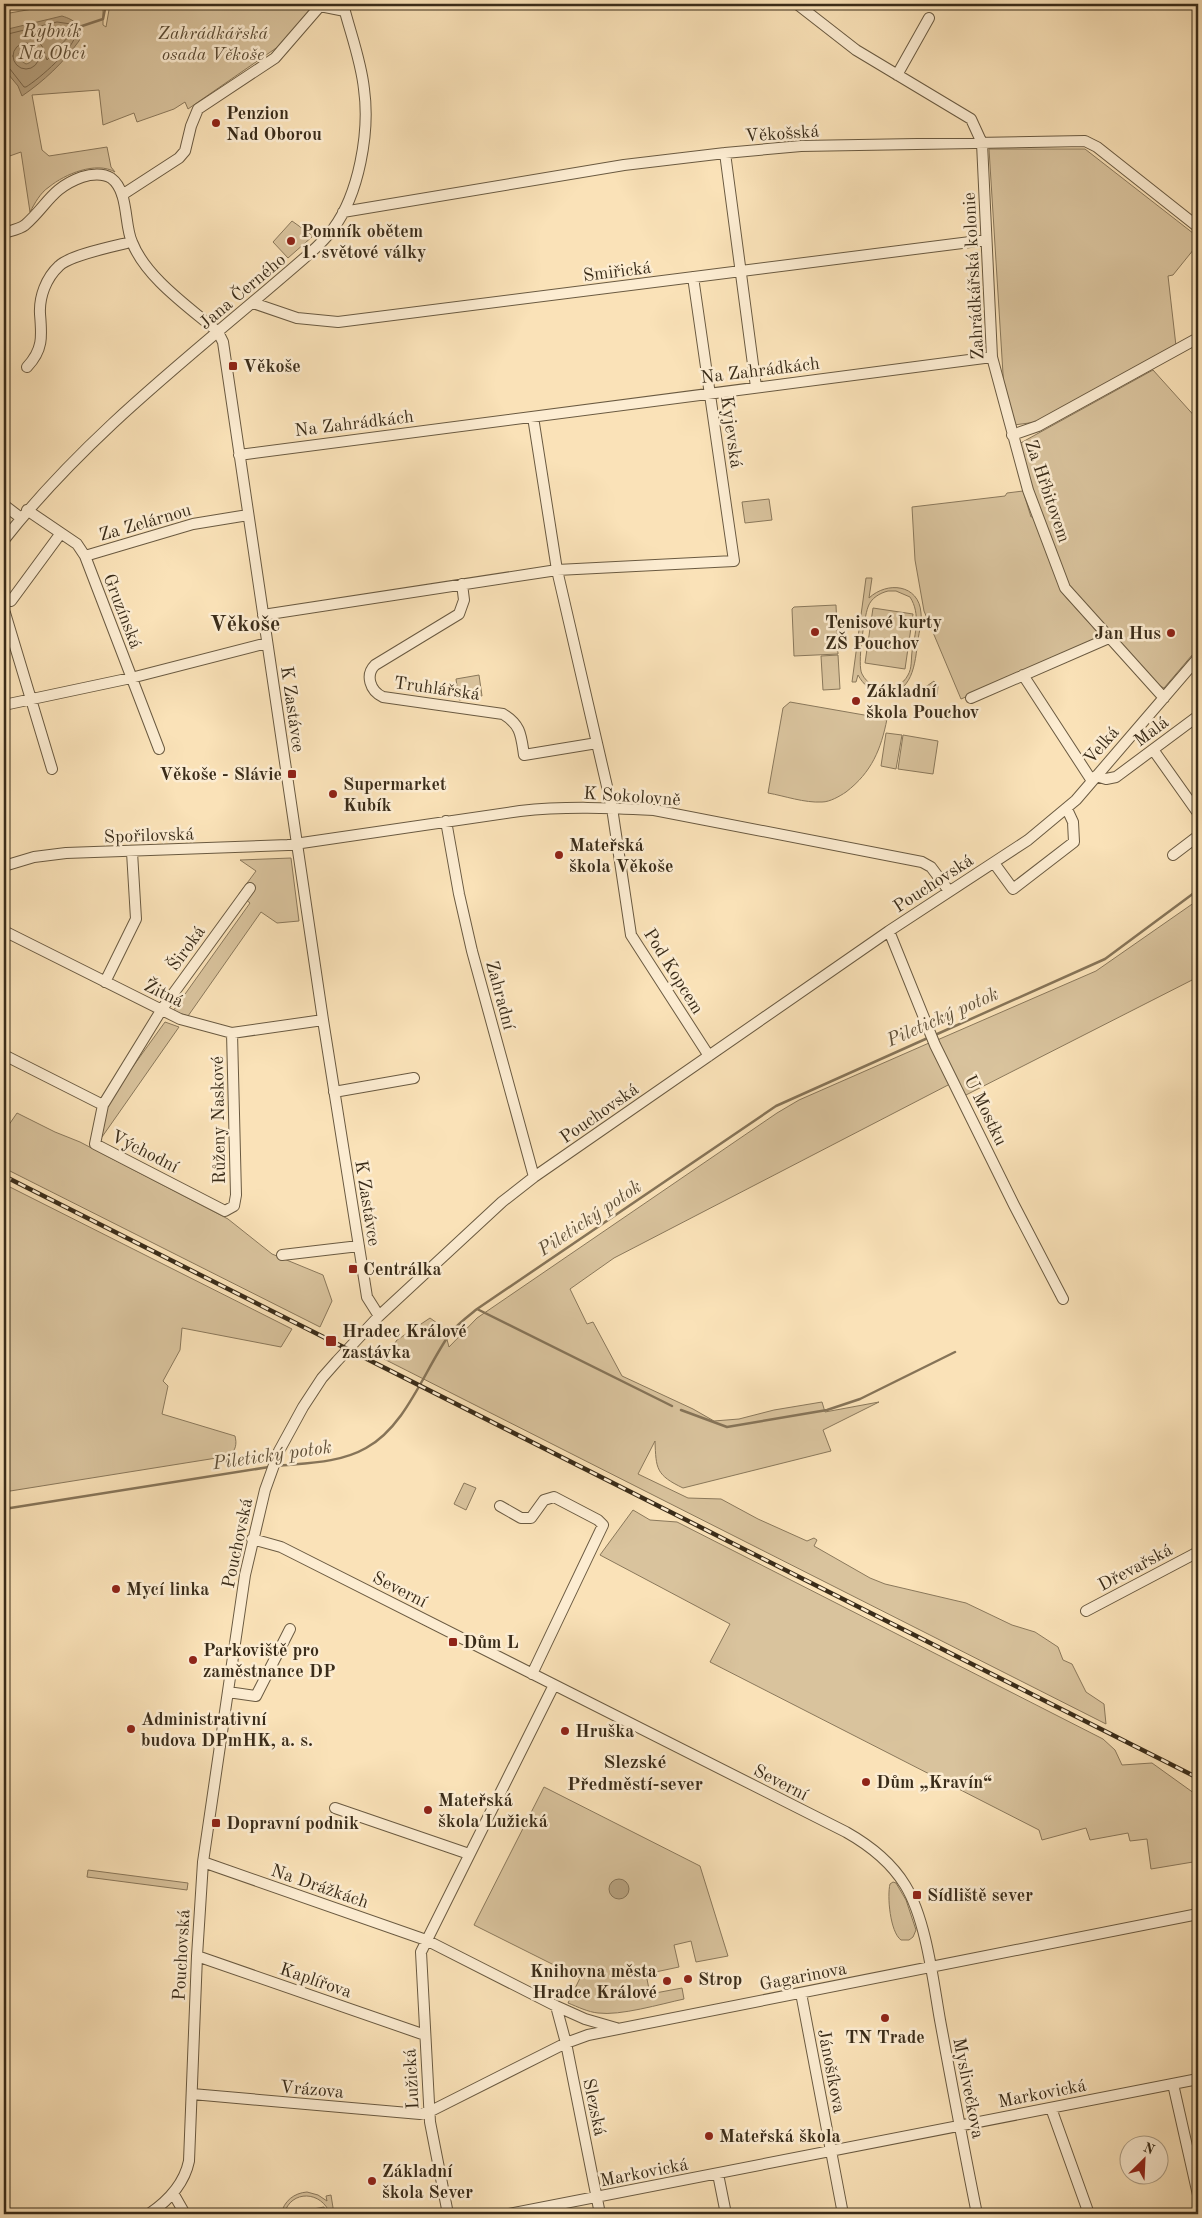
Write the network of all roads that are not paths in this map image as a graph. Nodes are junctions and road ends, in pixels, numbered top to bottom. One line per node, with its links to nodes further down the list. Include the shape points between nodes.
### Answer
1 (797, 4): 5 (street, via 856,50)
2 (319, 5): 3 (street); 8 (street, via 274,58 198,109 185,151 179,158)
3 (344, 7): 9 (street, Jana Černého, via 360,68 366,113 360,161)
4 (929, 18): 5 (street)
5 (897, 75): 6 (street, via 971,119)
6 (982, 143): 7 (street, Věkošská, via 801,146); 10 (street, Věkošská, via 1085,141); 12 (street, Zahrádkářská kolonie)
7 (725, 153): 9 (street, Věkošská, via 624,166); 14 (street, Kyjevská)
8 (122, 195): 11 (street, via 112,179 103,175 82,177 50,196 24,226); 13 (street)
9 (343, 212): 16 (street, Jana Černého, via 318,246)
10 (1198, 227)
11 (4, 233)
12 (986, 240): 14 (street, Smiřická); 19 (street, Zahrádkářská kolonie)
13 (131, 242): 17 (street, via 150,273); 20 (street, via 96,250 59,265 42,290 39,348)
14 (741, 271): 15 (street, Smiřická); 21 (street, Kyjevská)
15 (693, 277): 16 (street, Smiřická, via 338,322 296,318); 22 (street, Kyjevská)
16 (254, 303): 17 (street, Jana Černého)
17 (218, 332): 25 (street, K Zastávce, via 223,342); 27 (street, Jana Černého, via 117,417)
18 (1198, 338): 24 (street, Za Hřbitovem, via 1038,426)
19 (992, 357): 21 (street, Na Zahrádkách); 24 (street, Zahrádkářská kolonie)
20 (27, 368)
21 (756, 387): 22 (street, Na Zahrádkách)
22 (710, 393): 23 (street, Na Zahrádkách); 32 (street, Kyjevská, via 734,561)
23 (533, 416): 25 (street, Na Zahrádkách); 32 (street)
24 (1012, 435): 37 (street, Za Hřbitovem, via 1028,490 1064,588)
25 (239, 455): 28 (street, K Zastávce)
26 (4, 505): 27 (street, Za Zelárnou)
27 (24, 514): 29 (street, Za Zelárnou); 30 (street, Jana Černého)
28 (248, 515): 31 (street, Za Zelárnou, via 193,524); 36 (street, K Zastávce)
29 (61, 533): 31 (street, Za Zelárnou, via 77,544); 34 (street)
30 (4, 540)
31 (85, 556): 41 (street, Gruzínská)
32 (557, 570): 33 (street); 47 (street)
33 (462, 584): 36 (street); 47 (street, Truhlářská, via 464,600 459,614 375,664 371,669 371,687 379,696 503,714 514,721 520,732 524,755)
34 (11, 601)
35 (5, 613): 44 (street)
36 (263, 615): 38 (street, K Zastávce)
37 (1109, 638): 40 (street); 43 (street, Za Hřbitovem)
38 (267, 643): 41 (street); 57 (street, K Zastávce)
39 (1198, 658): 43 (street, Velká)
40 (1023, 675): 42 (street); 51 (street, Velká)
41 (131, 678): 44 (street); 48 (street, Gruzínská)
42 (971, 698)
43 (1164, 698): 51 (street, Velká)
44 (32, 699): 45 (street); 50 (street)
45 (4, 705)
46 (1198, 716): 49 (street, Malá)
47 (597, 743): 52 (street)
48 (158, 749)
49 (1154, 751): 51 (street, Malá, via 1116,777); 54 (street)
50 (52, 769)
51 (1094, 779): 53 (street, Pouchovská)
52 (612, 808): 55 (street, K Sokolovně, via 550,808); 63 (street, K Sokolovně, via 654,810 922,862 931,867); 71 (street, Pod Kopcem, via 631,935)
53 (1067, 809): 60 (street, Pouchovská); 60 (street, Pouchovská, via 1073,822 1074,842 1013,889)
54 (1198, 813)
55 (446, 821): 57 (street, K Sokolovně); 75 (street, Zahradní, via 472,951)
56 (1198, 836): 59 (street)
57 (296, 844): 58 (street, Spořilovská); 68 (street, K Zastávce)
58 (132, 852): 61 (street, Spořilovská, via 47,854); 66 (street, via 136,919)
59 (1173, 855)
60 (994, 863): 63 (street, Pouchovská)
61 (4, 866)
62 (250, 888): 67 (street, Široká)
63 (950, 891): 65 (street, Pouchovská)
64 (4, 931): 66 (street, Žitná)
65 (889, 932): 71 (street, Pouchovská); 79 (street, U Mostku, via 935,1045)
66 (105, 982): 67 (street, Žitná)
67 (162, 1010): 69 (street, Žitná, via 180,1019); 74 (street, Široká)
68 (323, 1020): 69 (street, Žitná); 73 (street, K Zastávce)
69 (232, 1033): 76 (street, Růženy Naskové)
70 (4, 1055): 74 (street, Východní)
71 (709, 1056): 75 (street, Pouchovská)
72 (414, 1078): 73 (street)
73 (334, 1092): 77 (street, K Zastávce)
74 (103, 1105): 76 (street, Východní, via 95,1144 225,1211)
75 (534, 1177): 80 (street, Pouchovská, via 502,1202)
76 (234, 1206)
77 (358, 1246): 78 (street); 80 (street, K Zastávce, via 367,1297)
78 (282, 1255)
79 (1064, 1299)
80 (379, 1316): 82 (street, Pouchovská, via 322,1378 303,1406 279,1451)
81 (500, 1506): 86 (street, via 521,1518 532,1518 544,1500 554,1497 598,1520 603,1526)
82 (252, 1539): 86 (street, Severní, via 281,1547); 88 (street, Pouchovská)
83 (1198, 1552): 84 (street, Dřevařská)
84 (1086, 1611)
85 (290, 1629): 88 (street, via 256,1696)
86 (532, 1674): 87 (street, Severní)
87 (554, 1685): 90 (street); 95 (street, Severní, via 868,1846 893,1869 909,1892)
88 (228, 1692): 91 (street, Pouchovská)
89 (335, 1808): 90 (street)
90 (469, 1854): 93 (street)
91 (203, 1862): 93 (street, Na Drážkách); 94 (street, Pouchovská)
92 (1198, 1914): 95 (street, Gagarinova)
93 (426, 1940): 97 (street); 99 (street, Lužická, via 421,1952)
94 (197, 1956): 99 (street, Kaplířova); 103 (street, Pouchovská)
95 (930, 1967): 96 (street, Gagarinova); 106 (street, Myslivečkova)
96 (801, 1993): 98 (street, Gagarinova); 107 (street, Jánošíkova)
97 (556, 2006): 98 (street); 100 (street, Slezská)
98 (618, 2029): 100 (street, Gagarinova)
99 (425, 2035): 105 (street, Lužická)
100 (566, 2043): 105 (street, Gagarinova); 111 (street, Slezská)
101 (1198, 2079): 102 (street, Markovická)
102 (1173, 2084): 104 (street, Markovická); 110 (street)
103 (192, 2094): 105 (street, Vrázova, via 416,2114); 109 (street, Pouchovská, via 189,2161)
104 (1051, 2108): 106 (street, Markovická); 120 (street)
105 (429, 2112): 114 (street, Lužická)
106 (960, 2126): 107 (street, Markovická); 119 (street, Myslivečkova)
107 (831, 2152): 108 (street, Markovická); 118 (street, Jánošíkova)
108 (718, 2174): 111 (street, Markovická); 117 (street)
109 (173, 2193): 112 (street, Pouchovská); 113 (street)
110 (1198, 2196)
111 (597, 2197): 115 (street, Markovická); 116 (street, Slezská)
112 (149, 2214)
113 (185, 2214)
114 (448, 2214)
115 (509, 2214)
116 (600, 2214)
117 (726, 2214)
118 (843, 2214)
119 (977, 2214)
120 (1089, 2214)

